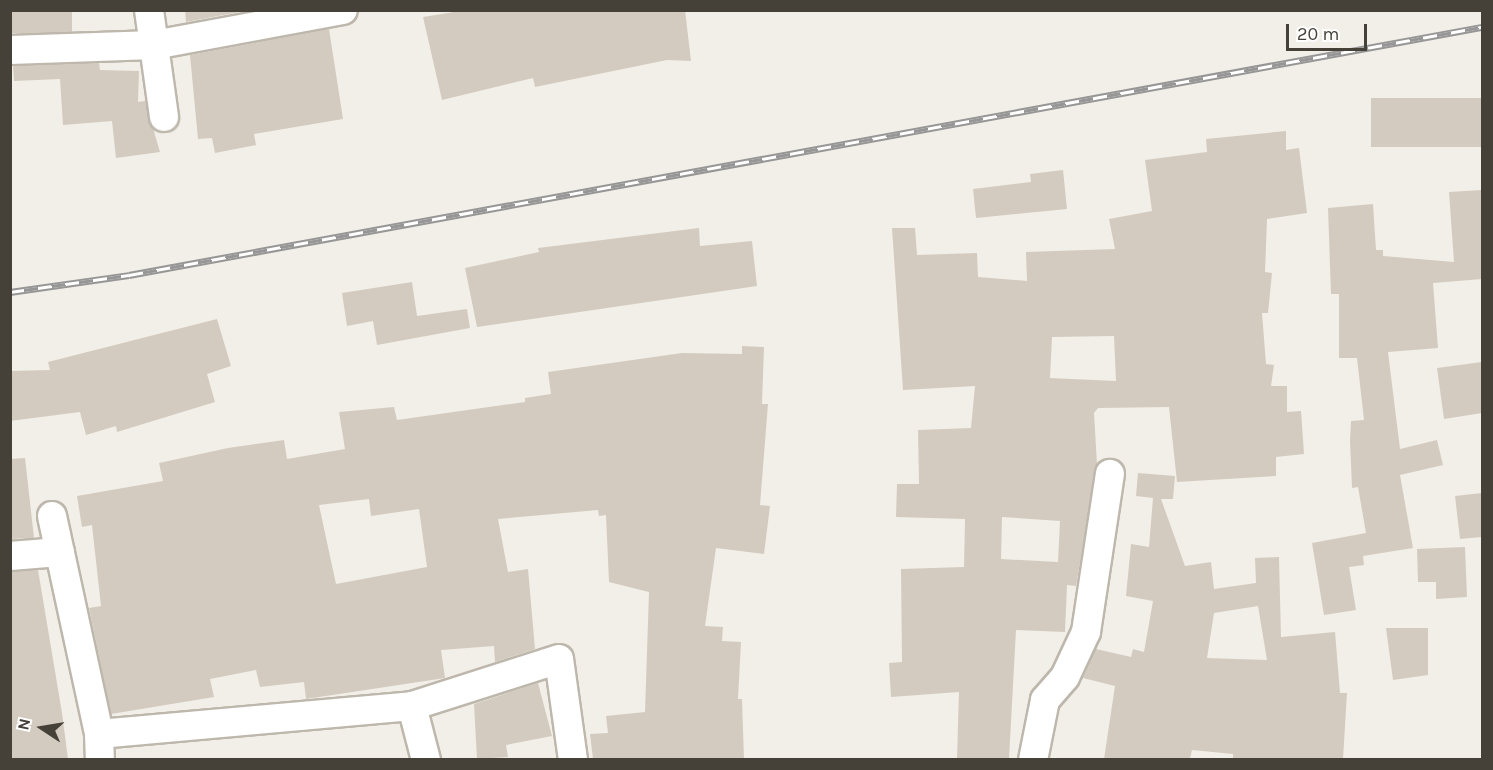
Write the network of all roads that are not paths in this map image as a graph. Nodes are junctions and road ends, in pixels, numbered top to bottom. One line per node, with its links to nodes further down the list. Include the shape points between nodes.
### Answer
1 (149, 10): 3 (street)
2 (343, 10): 3 (street)
3 (154, 45): 4 (street); 5 (street)
4 (10, 51)
5 (164, 117)
6 (1110, 474): 14 (street, via 1086,632 1065,677 1045,700)
7 (52, 516): 8 (street)
8 (60, 552): 9 (street); 11 (street)
9 (10, 556)
10 (412, 706): 11 (street); 12 (street); 13 (street, via 559,659)
11 (100, 747)
12 (426, 759)
13 (573, 759)
14 (1033, 759)

